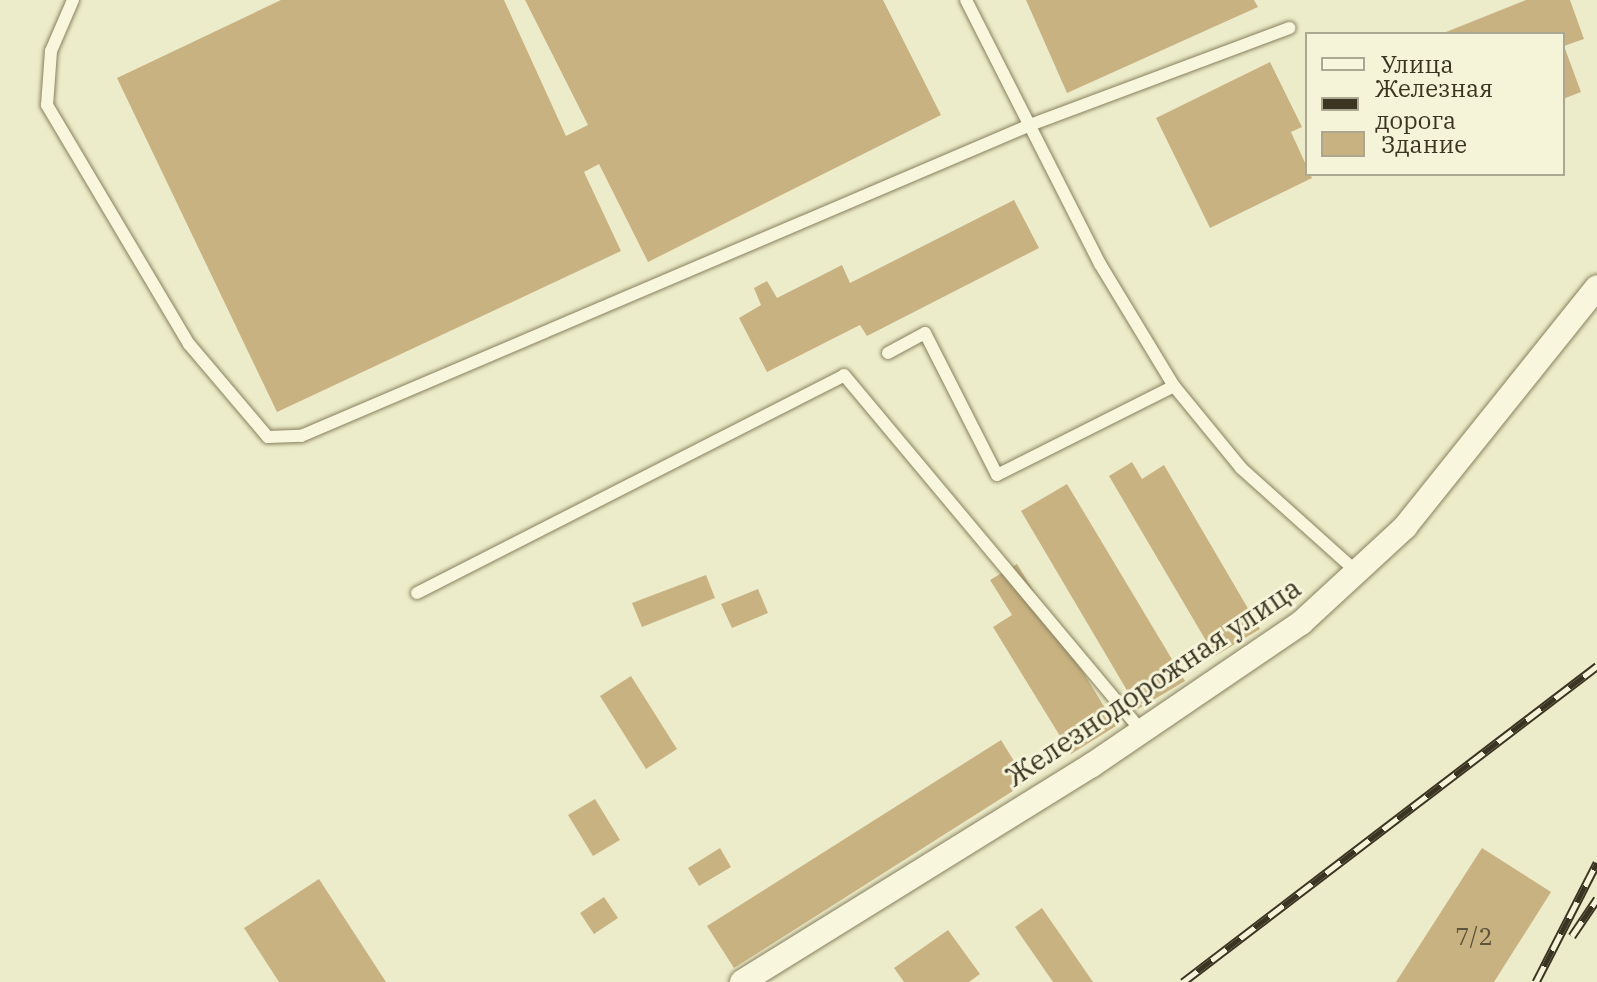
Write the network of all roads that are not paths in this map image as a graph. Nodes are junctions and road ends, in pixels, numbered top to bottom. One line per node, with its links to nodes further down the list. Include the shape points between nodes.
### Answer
1 (73, 0): 4 (lane, via 51,51 47,105 189,344 268,437 301,436)
2 (966, 0): 4 (lane)
3 (1289, 28): 4 (lane)
4 (1030, 125): 7 (lane, via 1100,264)
5 (1597, 287): 8 (street, Железнодорожная улица, via 1511,399)
6 (888, 353): 7 (lane, via 925,333 997,475)
7 (1174, 386): 8 (lane, via 1241,468)
8 (1358, 573): 10 (street, Железнодорожная улица, via 1301,623)
9 (417, 593): 10 (lane, via 844,375)
10 (1142, 731): 11 (street, Железнодорожная улица)
11 (742, 982)

